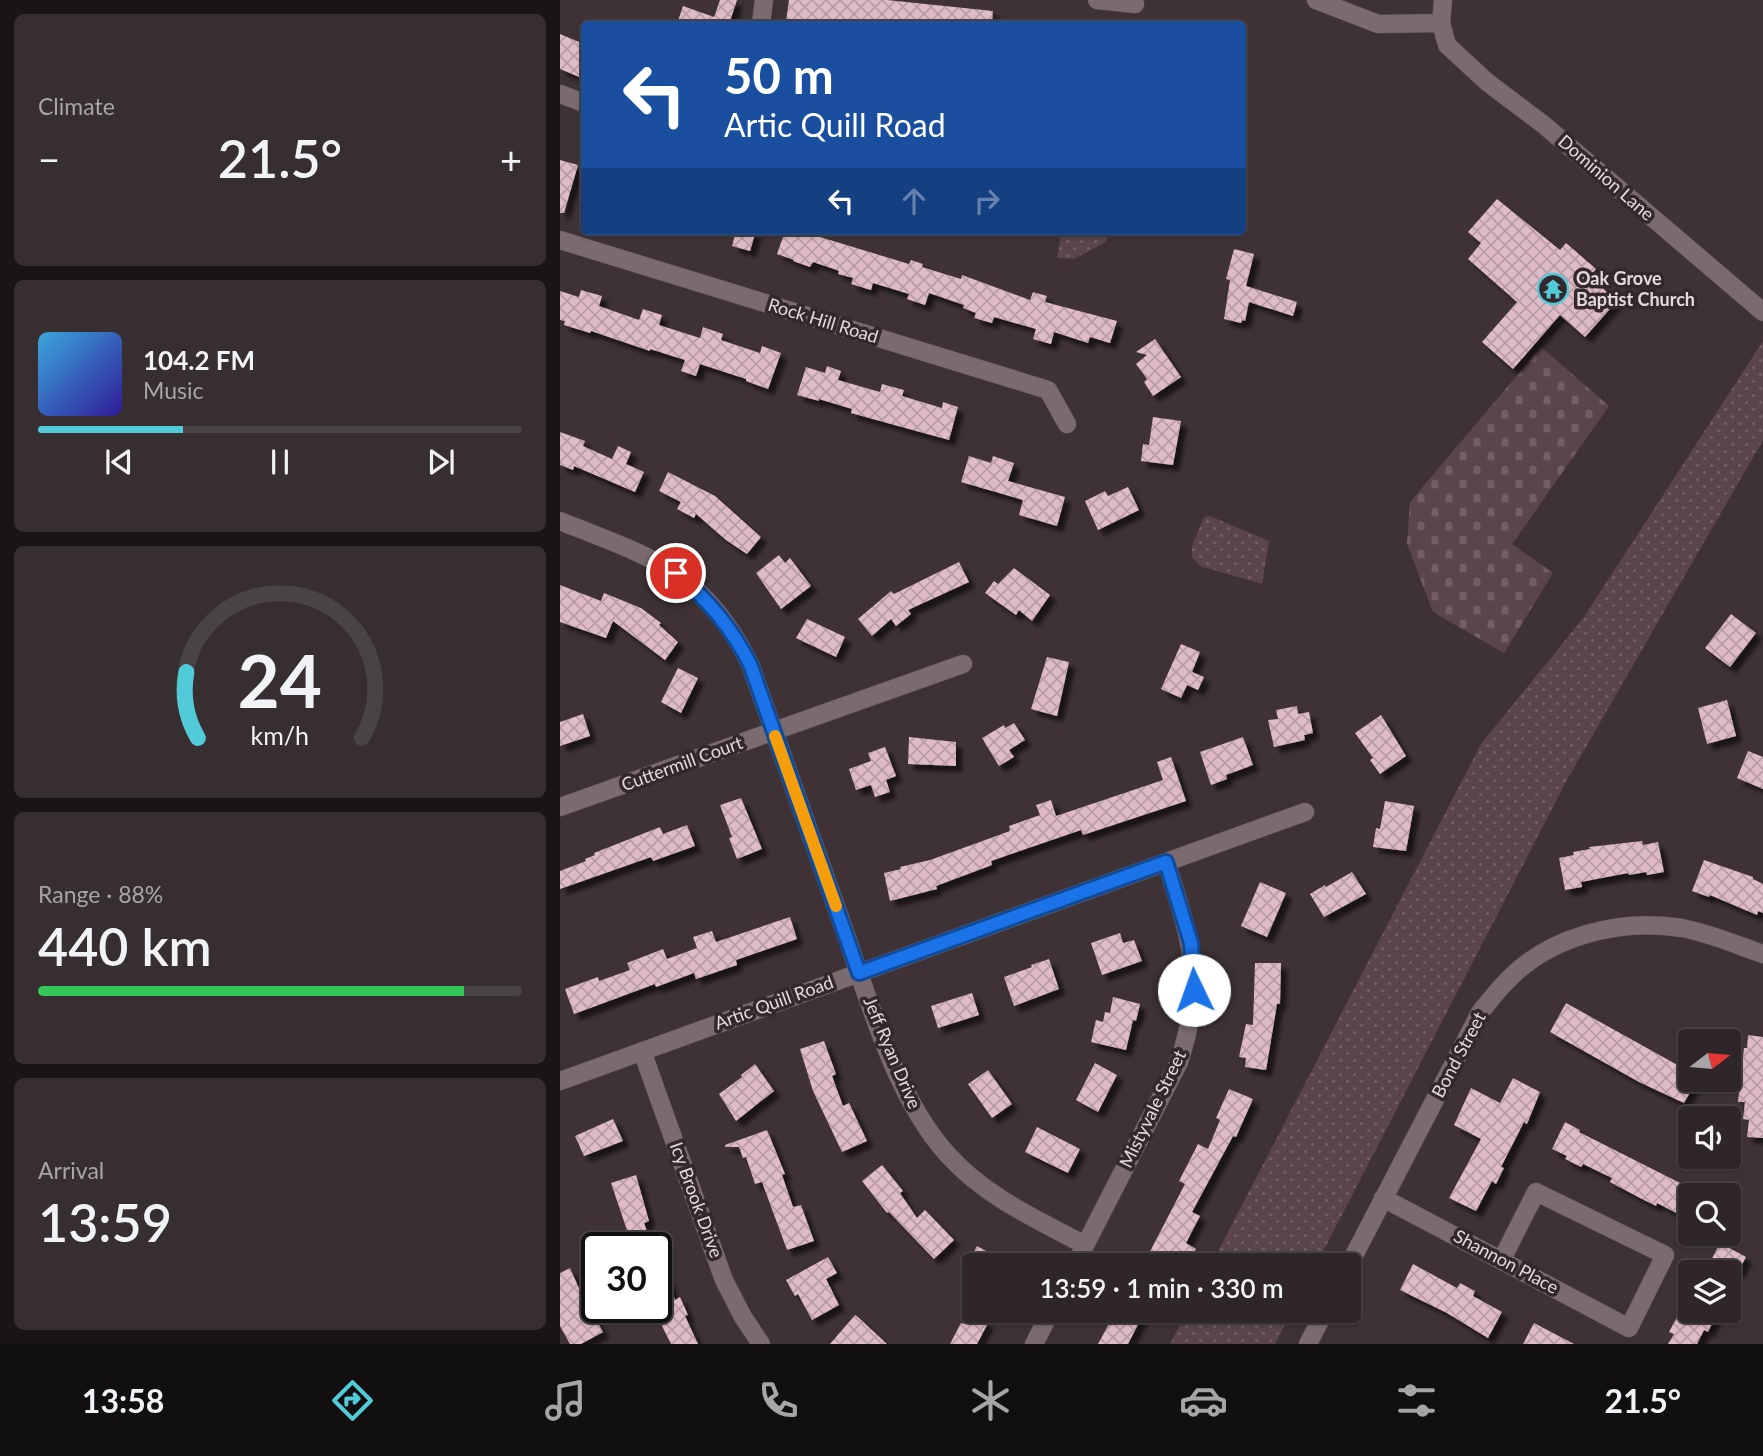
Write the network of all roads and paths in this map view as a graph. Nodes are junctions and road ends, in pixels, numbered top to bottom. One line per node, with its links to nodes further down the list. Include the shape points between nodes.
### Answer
1 (764, 0): 6 (street)
2 (1097, 0): 5 (street)
3 (1316, 0): 7 (street, via 1378,24)
4 (1443, 0): 7 (street)
5 (1135, 4)
6 (761, 21)
7 (1441, 23): 11 (street, Dominion Lane, via 1447,45 1487,82)
8 (560, 94): 9 (street)
9 (581, 102)
10 (560, 240): 12 (street, Rock Hill Road, via 1048,390)
11 (1763, 312)
12 (1068, 424)
13 (560, 521): 15 (street, Jeff Ryan Drive, via 648,556 701,593 750,664)
14 (963, 664): 15 (street, Cuttermill Court)
15 (773, 731): 16 (street, Cuttermill Court); 20 (street, Jeff Ryan Drive)
16 (560, 807)
17 (1305, 812): 18 (street, Artic Quill Road)
18 (1166, 862): 20 (street, Artic Quill Road); 24 (street, Mistyvale Street, via 1191,943 1194,975 1188,1034 1179,1062)
19 (1763, 954): 23 (street, Bond Street, via 1682,929 1620,926 1559,945 1529,962 1481,1011)
20 (859, 973): 21 (street, Artic Quill Road); 24 (street, Jeff Ryan Drive, via 905,1093 948,1155 1002,1201)
21 (642, 1051): 22 (street, Artic Quill Road); 30 (street, Icy Brook Drive, via 724,1280)
22 (560, 1081)
23 (1383, 1198): 26 (street, Bond Street); 27 (street, Shannon Place)
24 (1085, 1245): 25 (street, Mistyvale Street)
25 (1081, 1253)
26 (1355, 1253)
27 (1502, 1259): 27 (street, Shannon Place, via 1629,1328 1665,1255 1536,1192)
28 (1045, 1323): 31 (street)
29 (1319, 1323): 32 (street)
30 (761, 1344)
31 (1034, 1344)
32 (1308, 1344)

